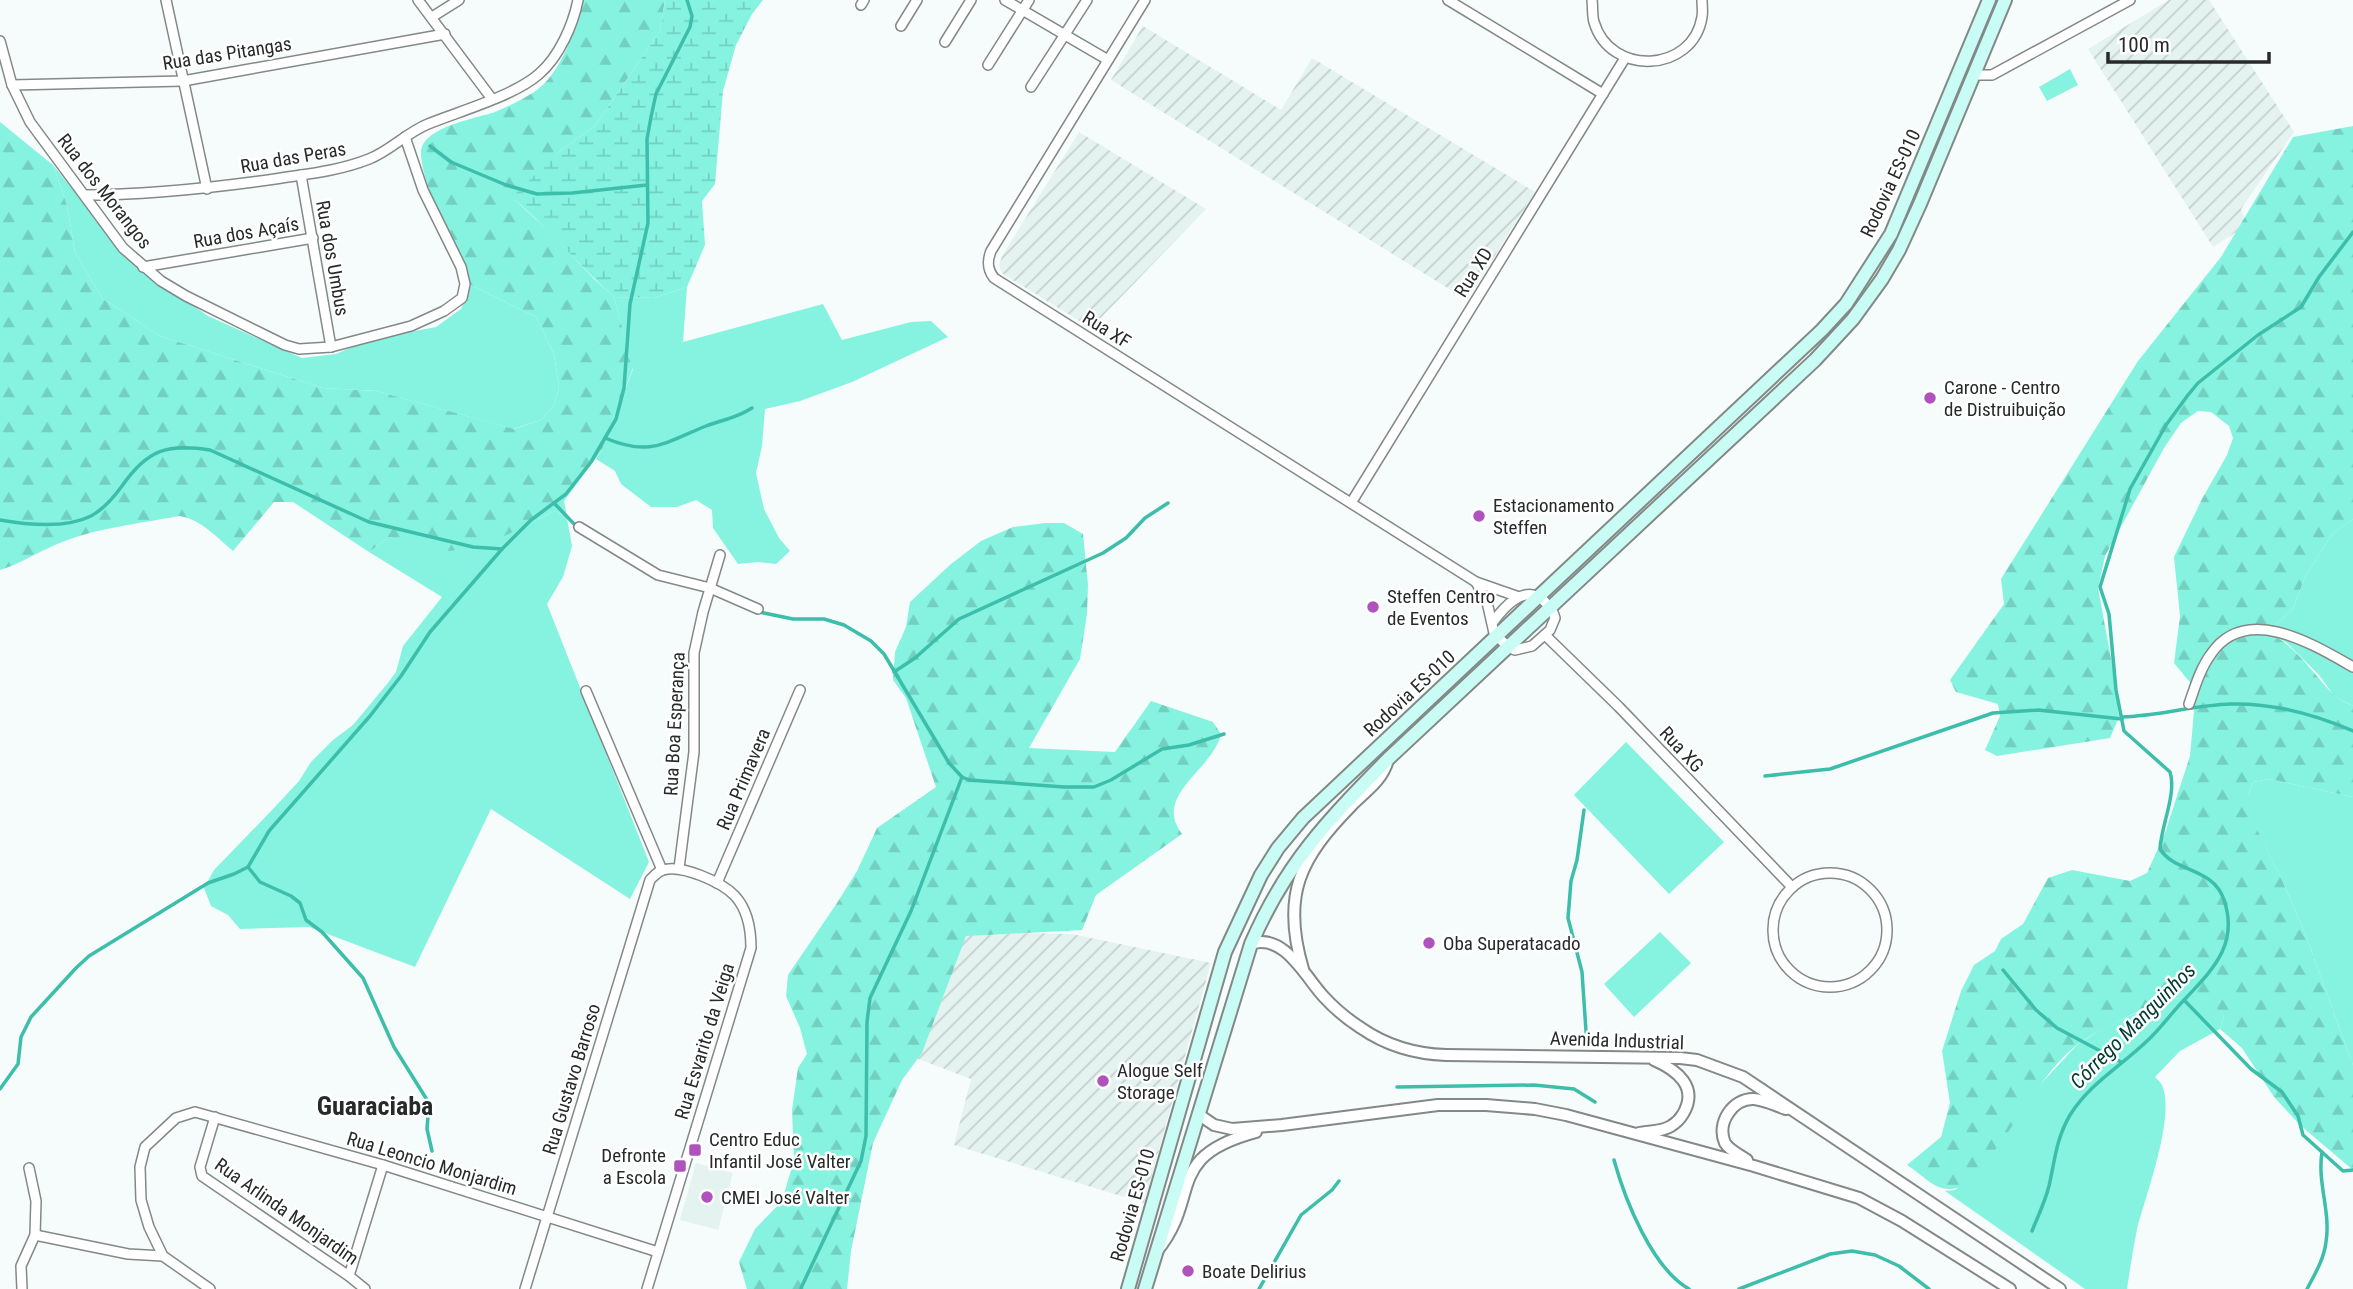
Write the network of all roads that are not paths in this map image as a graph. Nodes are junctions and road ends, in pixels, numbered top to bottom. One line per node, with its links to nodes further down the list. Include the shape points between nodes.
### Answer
1 (166, 0): 28 (street)
2 (418, 0): 18 (street)
3 (459, 0): 18 (street)
4 (578, 0): 32 (street, Rua das Peras, via 549,64 539,75)
5 (917, 0): 19 (street)
6 (971, 0): 23 (street)
7 (1005, 0): 17 (street)
8 (1029, 0): 17 (street)
9 (1087, 0): 21 (street)
10 (1145, 0): 25 (street, Rua XF)
11 (1448, 0): 31 (street)
12 (1592, 0): 24 (street, via 1593,21 1604,43)
13 (1702, 0): 24 (street, via 1702,17 1692,40 1673,56 1649,63)
14 (1989, 0): 46 (main road, Rodovia ES-010, via 1891,234 1846,304)
15 (2005, 0): 27 (main road, Rodovia ES-010)
16 (2130, 0): 27 (street, via 1992,75)
17 (1023, 10): 21 (street); 26 (street)
18 (432, 18): 20 (street)
19 (901, 26)
20 (445, 34): 28 (street, Rua das Pitangas); 32 (street)
21 (1064, 34): 25 (street); 30 (street)
22 (0, 41): 29 (street, Rua dos Morangos)
23 (945, 42)
24 (1625, 58): 31 (street, Rua XD)
25 (1108, 60): 40 (street, Rua XF, via 991,251 990,272)
26 (988, 65)
27 (1974, 75): 47 (main road, Rodovia ES-010, via 1899,250 1853,319)
28 (183, 81): 29 (street, Rua das Pitangas); 35 (street)
29 (12, 85): 36 (street, Rua dos Morangos, via 35,130)
30 (1031, 87)
31 (1602, 94): 40 (street, Rua XD)
32 (492, 99): 33 (street, Rua das Peras)
33 (405, 137): 34 (street, Rua das Peras, via 350,166); 39 (street, Rua dos Morangos, via 423,190 461,267 465,291 444,312 411,326)
34 (301, 175): 35 (street, Rua das Peras); 37 (street, Rua dos Umbus)
35 (207, 189): 36 (street, Rua das Peras)
36 (85, 195): 38 (street, Rua dos Morangos)
37 (313, 238): 38 (street, Rua dos Açaís); 39 (street, Rua dos Umbus)
38 (143, 267): 39 (street, Rua dos Morangos, via 186,296 285,345)
39 (331, 347)
40 (1351, 503): 43 (street, Rua XF)
41 (579, 527): 44 (street, via 658,575)
42 (720, 555): 44 (street, Rua Boa Esperança)
43 (1476, 582): 45 (street, Rua XF); 49 (street)
44 (710, 588): 48 (street); 58 (street, Rua Boa Esperança, via 694,653 694,752)
45 (1519, 597): 46 (street, Rua XF); 49 (street)
46 (1540, 597): 47 (street); 51 (main road, Rodovia ES-010)
47 (1551, 608): 50 (street, via 1555,618); 52 (main road, Rodovia ES-010)
48 (758, 609)
49 (1493, 622): 51 (street)
50 (1545, 635): 52 (street, via 1524,649); 61 (street, Rua XG)
51 (1498, 637): 52 (street); 63 (main road, Rodovia ES-010, via 1303,818 1261,874)
52 (1508, 648): 57 (main road, Rodovia ES-010)
53 (2353, 667): 56 (street, via 2286,635 2242,631 2225,638 2211,653)
54 (800, 690): 60 (street, Rua Primavera)
55 (586, 691): 59 (street)
56 (2189, 704)
57 (1388, 759): 62 (main road, Rodovia ES-010, via 1306,846); 64 (street, Avenida Industrial, via 1384,774 1312,852 1296,886 1294,940)
58 (679, 868): 59 (street, Rua Esvarito da Veiga); 60 (street, Rua Esvarito da Veiga)
59 (662, 870): 75 (street, Rua Gustavo Barroso, via 650,880)
60 (717, 883): 77 (street, Rua Esvarito da Veiga, via 741,904 751,948)
61 (1792, 887): 61 (street, via 1774,920 1779,957 1791,972 1825,987 1844,986 1875,966 1888,931 1885,912 1863,882 1845,874 1826,873)
62 (1251, 944): 63 (main road); 64 (street, Avenida Industrial, via 1259,941 1277,946); 68 (main road, Rodovia ES-010)
63 (1225, 952): 66 (main road, Rodovia ES-010)
64 (1304, 971): 65 (street, Avenida Industrial, via 1351,1022 1408,1051)
65 (1644, 1056): 67 (street, Avenida Industrial, via 1697,1060 1718,1067 1743,1077); 71 (street, via 1675,1070 1689,1088 1688,1100 1670,1127)
66 (1187, 1084): 68 (main road); 86 (main road, Rodovia ES-010)
67 (1796, 1112): 73 (street, via 1752,1099 1728,1113 1722,1129 1725,1142); 89 (street, Avenida Industrial)
68 (1198, 1114): 70 (street, via 1214,1125 1232,1129); 78 (main road, Rodovia ES-010)
69 (215, 1117): 72 (street, Rua Leoncio Monjardim); 79 (street, Rua Leoncio Monjardim, via 195,1112 176,1118 145,1147 141,1200); 80 (street, Rua Arlinda Monjardim, via 200,1167 202,1175)
70 (1282, 1125): 71 (street, via 1438,1105 1486,1105 1556,1113); 78 (street, via 1238,1137 1202,1157 1190,1172 1169,1237)
71 (1632, 1133): 73 (street)
72 (383, 1165): 75 (street, Rua Leoncio Monjardim); 80 (street)
73 (1754, 1166): 88 (street, via 1858,1198)
74 (29, 1168): 76 (street, via 36,1201)
75 (547, 1217): 77 (street, Rua Leoncio Monjardim); 84 (street, Rua Gustavo Barroso)
76 (35, 1235): 79 (street, via 128,1254); 81 (street, via 22,1266)
77 (658, 1252): 85 (street, Rua Esvarito da Veiga)
78 (1155, 1254): 87 (main road, Rodovia ES-010)
79 (163, 1256): 82 (street)
80 (349, 1276): 83 (street, Rua Arlinda Monjardim)
81 (22, 1289)
82 (210, 1289)
83 (365, 1289)
84 (525, 1289)
85 (647, 1289)
86 (1128, 1289)
87 (1145, 1289)
88 (2010, 1289)
89 (2060, 1289)

